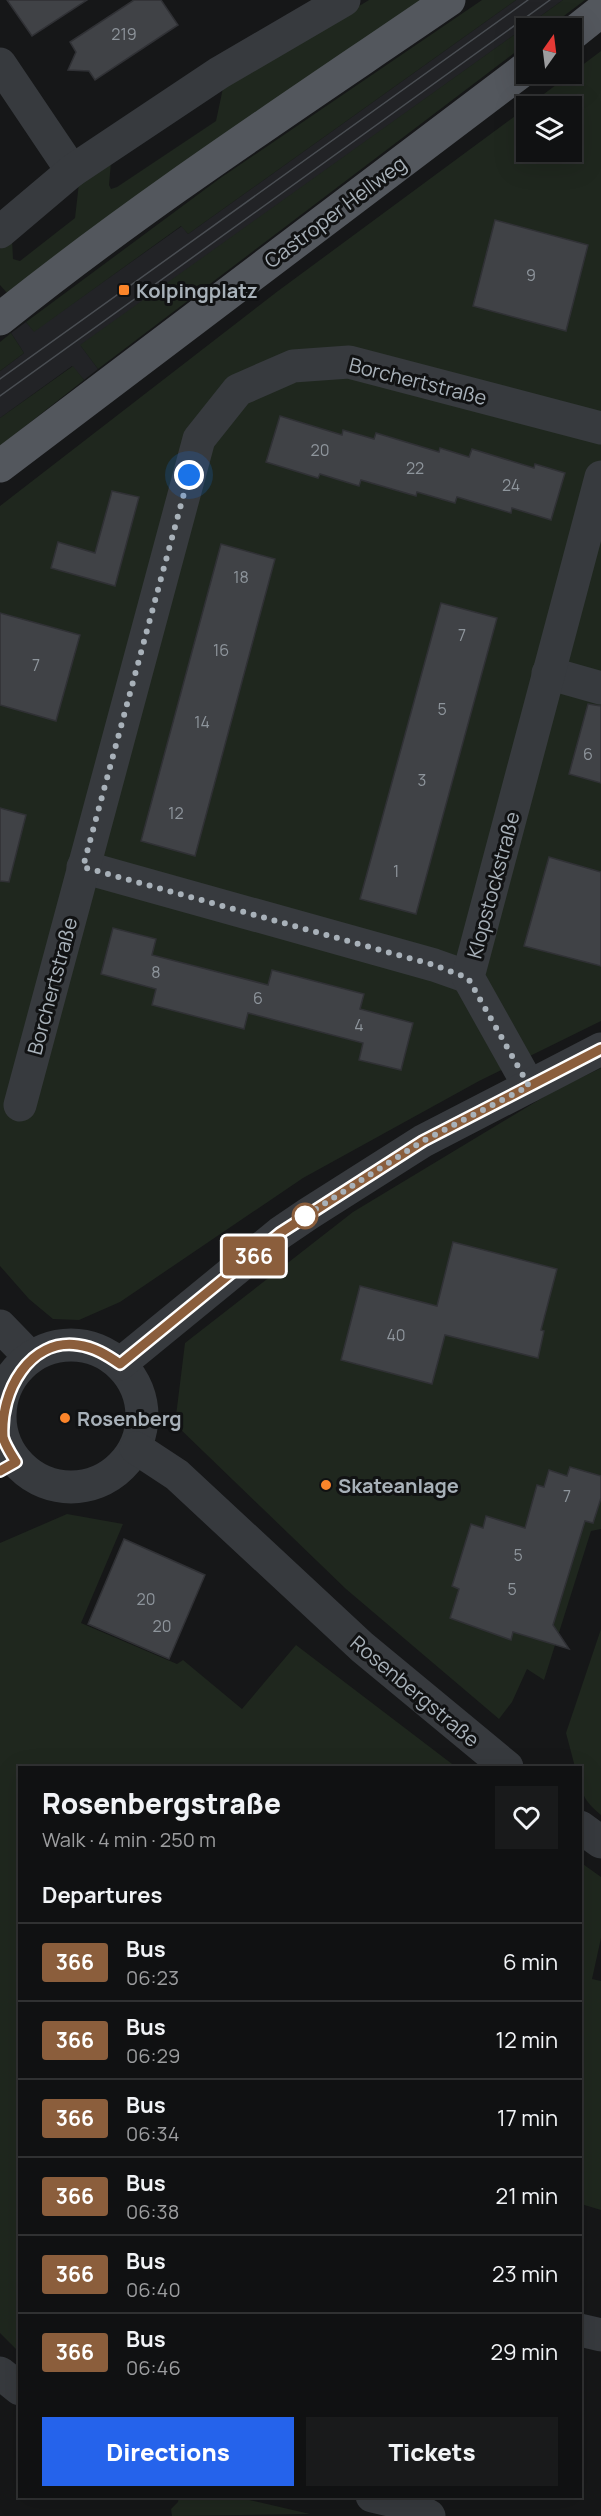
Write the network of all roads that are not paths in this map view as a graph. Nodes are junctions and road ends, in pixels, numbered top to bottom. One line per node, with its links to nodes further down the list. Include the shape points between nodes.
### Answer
1 (344, 0): 7 (street, via 219,73)
2 (448, 0): 9 (main road, via 189,177)
3 (601, 11): 4 (main road)
4 (582, 26)
5 (0, 64): 7 (street)
6 (516, 76): 11 (main road, Castroper Hellweg)
7 (72, 171): 8 (street)
8 (0, 232)
9 (0, 319)
10 (601, 428): 15 (street, Borchertstraße, via 349,362 293,366 238,390 199,439)
11 (0, 465)
12 (601, 477): 13 (street, Klopstockstraße)
13 (548, 673): 14 (street); 16 (street, Klopstockstraße)
14 (601, 688)
15 (83, 867): 16 (street, via 434,965); 19 (street, Borchertstraße)
16 (468, 978): 18 (street, Klopstockstraße)
17 (601, 1048): 18 (street)
18 (529, 1086): 22 (street, via 423,1141 280,1233)
19 (20, 1106)
20 (0, 1326): 21 (street)
21 (30, 1357): 22 (street, via 52,1347 76,1345 100,1350); 24 (street, via 10,1378 0,1406)
22 (120, 1364): 23 (street, via 134,1382 142,1403 142,1426)
23 (136, 1448): 24 (street, via 121,1468 100,1482 75,1488 42,1482); 25 (street, Rosenbergstraße, via 177,1475 362,1647)
24 (8, 1466)
25 (506, 1766)
26 (582, 1828): 27 (street)
27 (601, 1842)
28 (582, 2330): 29 (street)
29 (601, 2335)
30 (0, 2373): 31 (street)
31 (18, 2387)
32 (381, 2498): 33 (street, via 407,2504)
33 (429, 2516)

